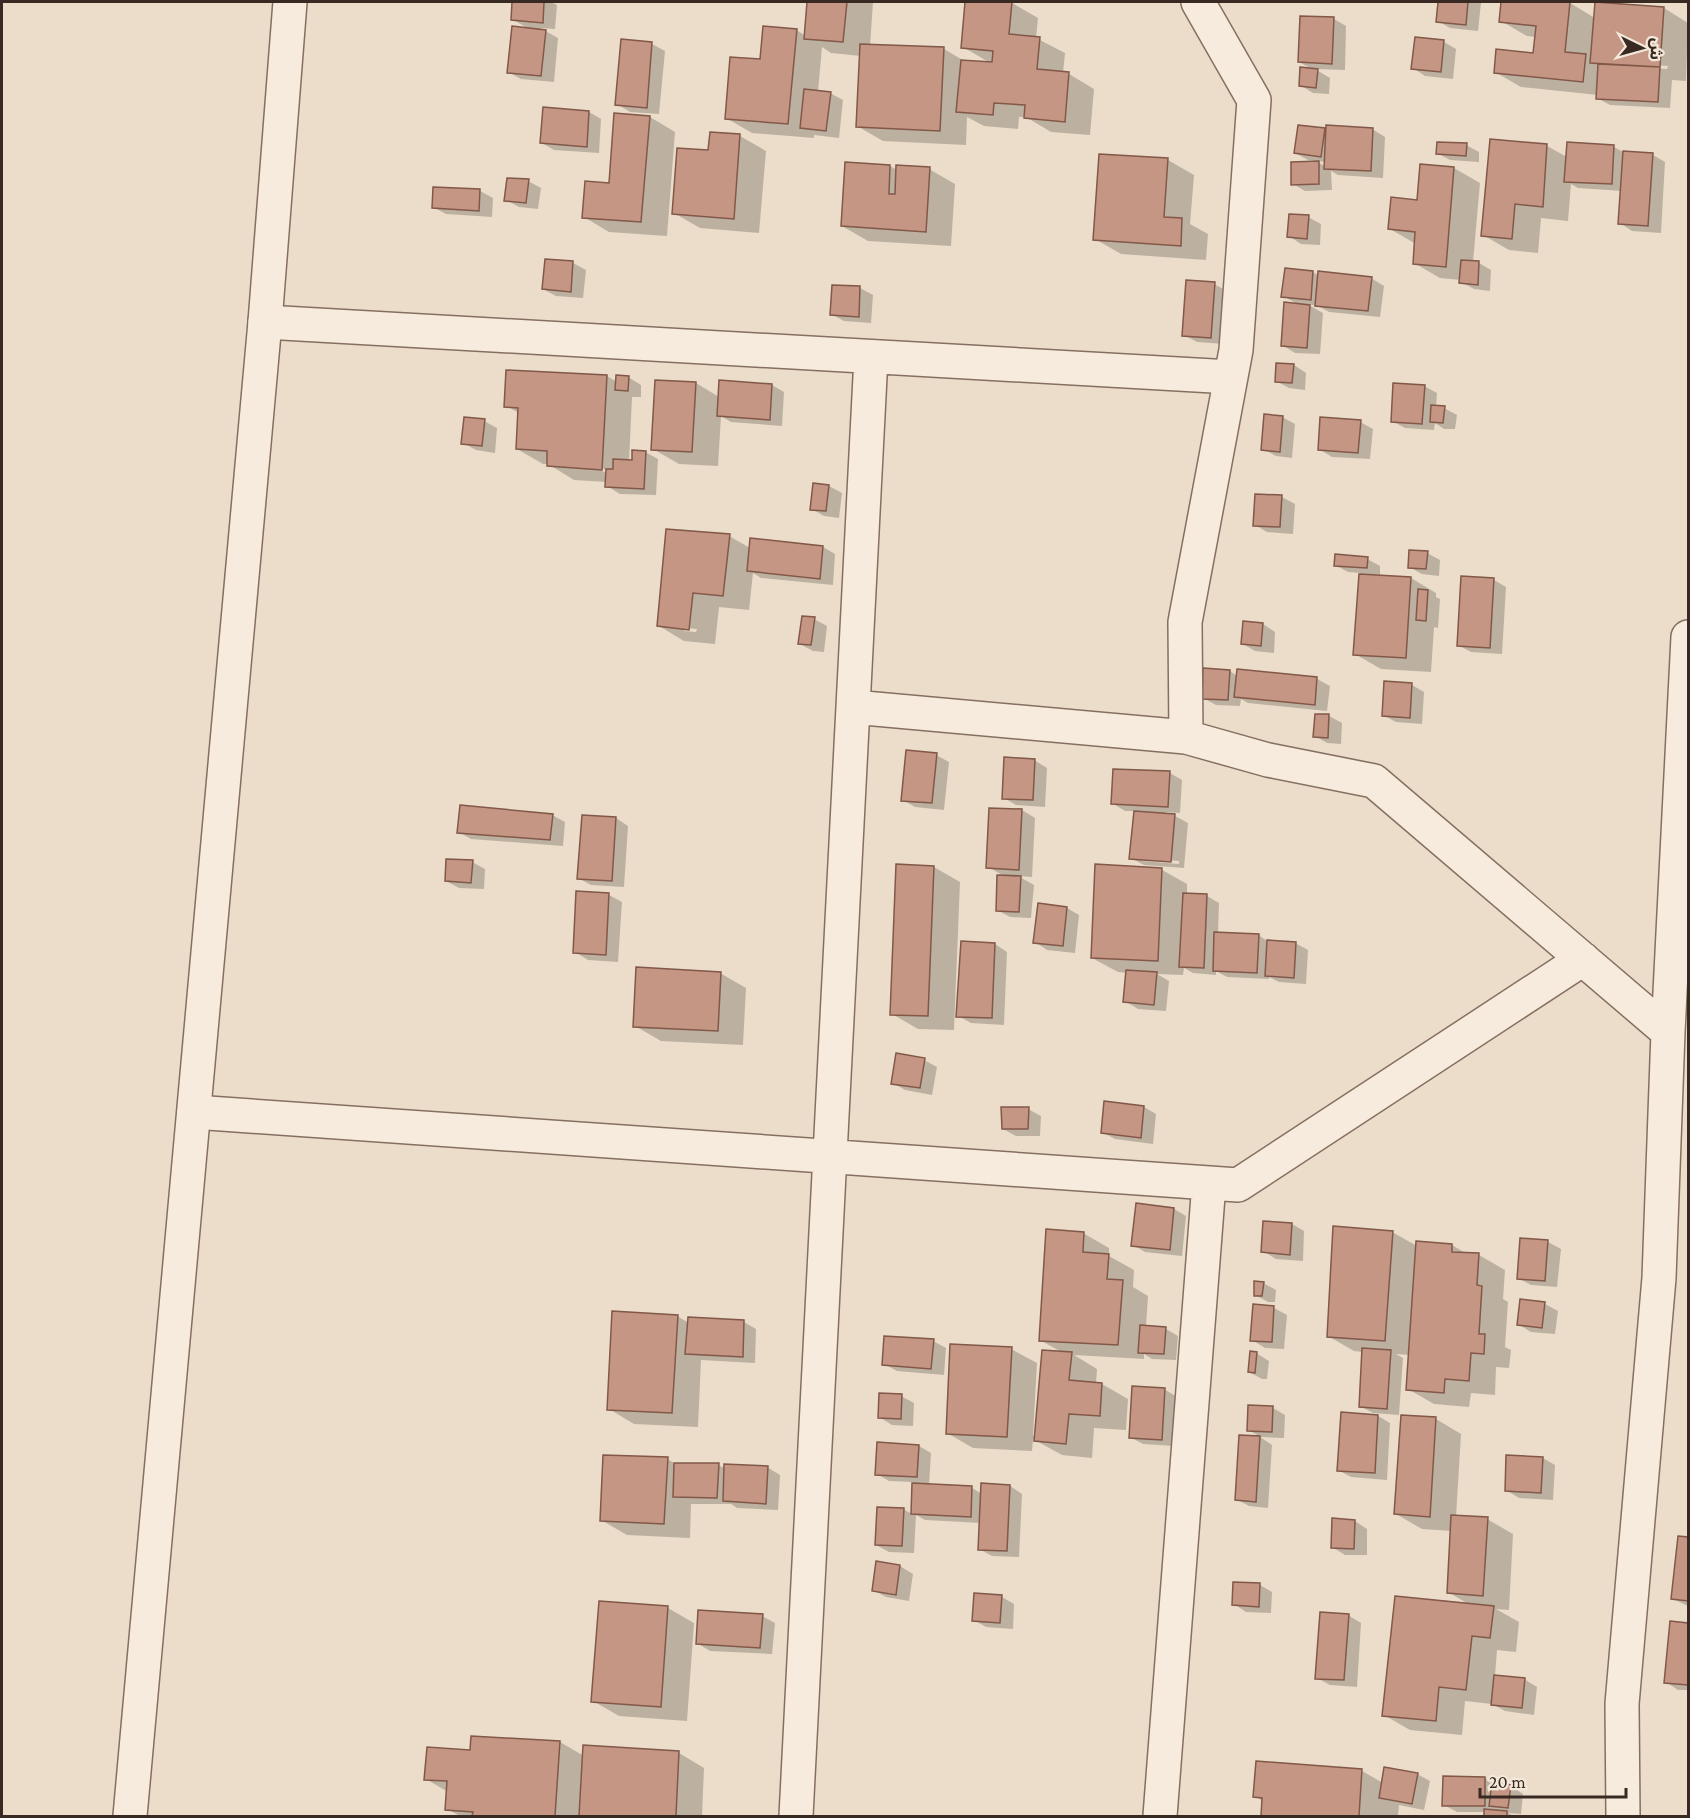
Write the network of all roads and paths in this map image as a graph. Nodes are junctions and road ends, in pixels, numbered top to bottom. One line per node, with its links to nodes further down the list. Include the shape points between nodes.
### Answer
1 (290, 2): 3 (street)
2 (1198, 2): 5 (street, via 1254,100)
3 (265, 322): 4 (street); 12 (street)
4 (871, 357): 5 (street); 7 (street)
5 (1231, 377): 8 (street, via 1185,622)
6 (1689, 637): 9 (street)
7 (854, 708): 8 (street); 13 (street)
8 (1186, 737): 10 (street, via 1268,760 1374,781)
9 (1682, 915): 11 (street)
10 (1583, 959): 11 (street); 14 (street, via 1238,1185)
11 (1668, 1032): 18 (street, via 1659,1278 1622,1704)
12 (194, 1112): 13 (street); 15 (street)
13 (830, 1156): 14 (street); 16 (street)
14 (1209, 1183): 17 (street)
15 (130, 1816)
16 (796, 1816)
17 (1160, 1816)
18 (1623, 1816)

